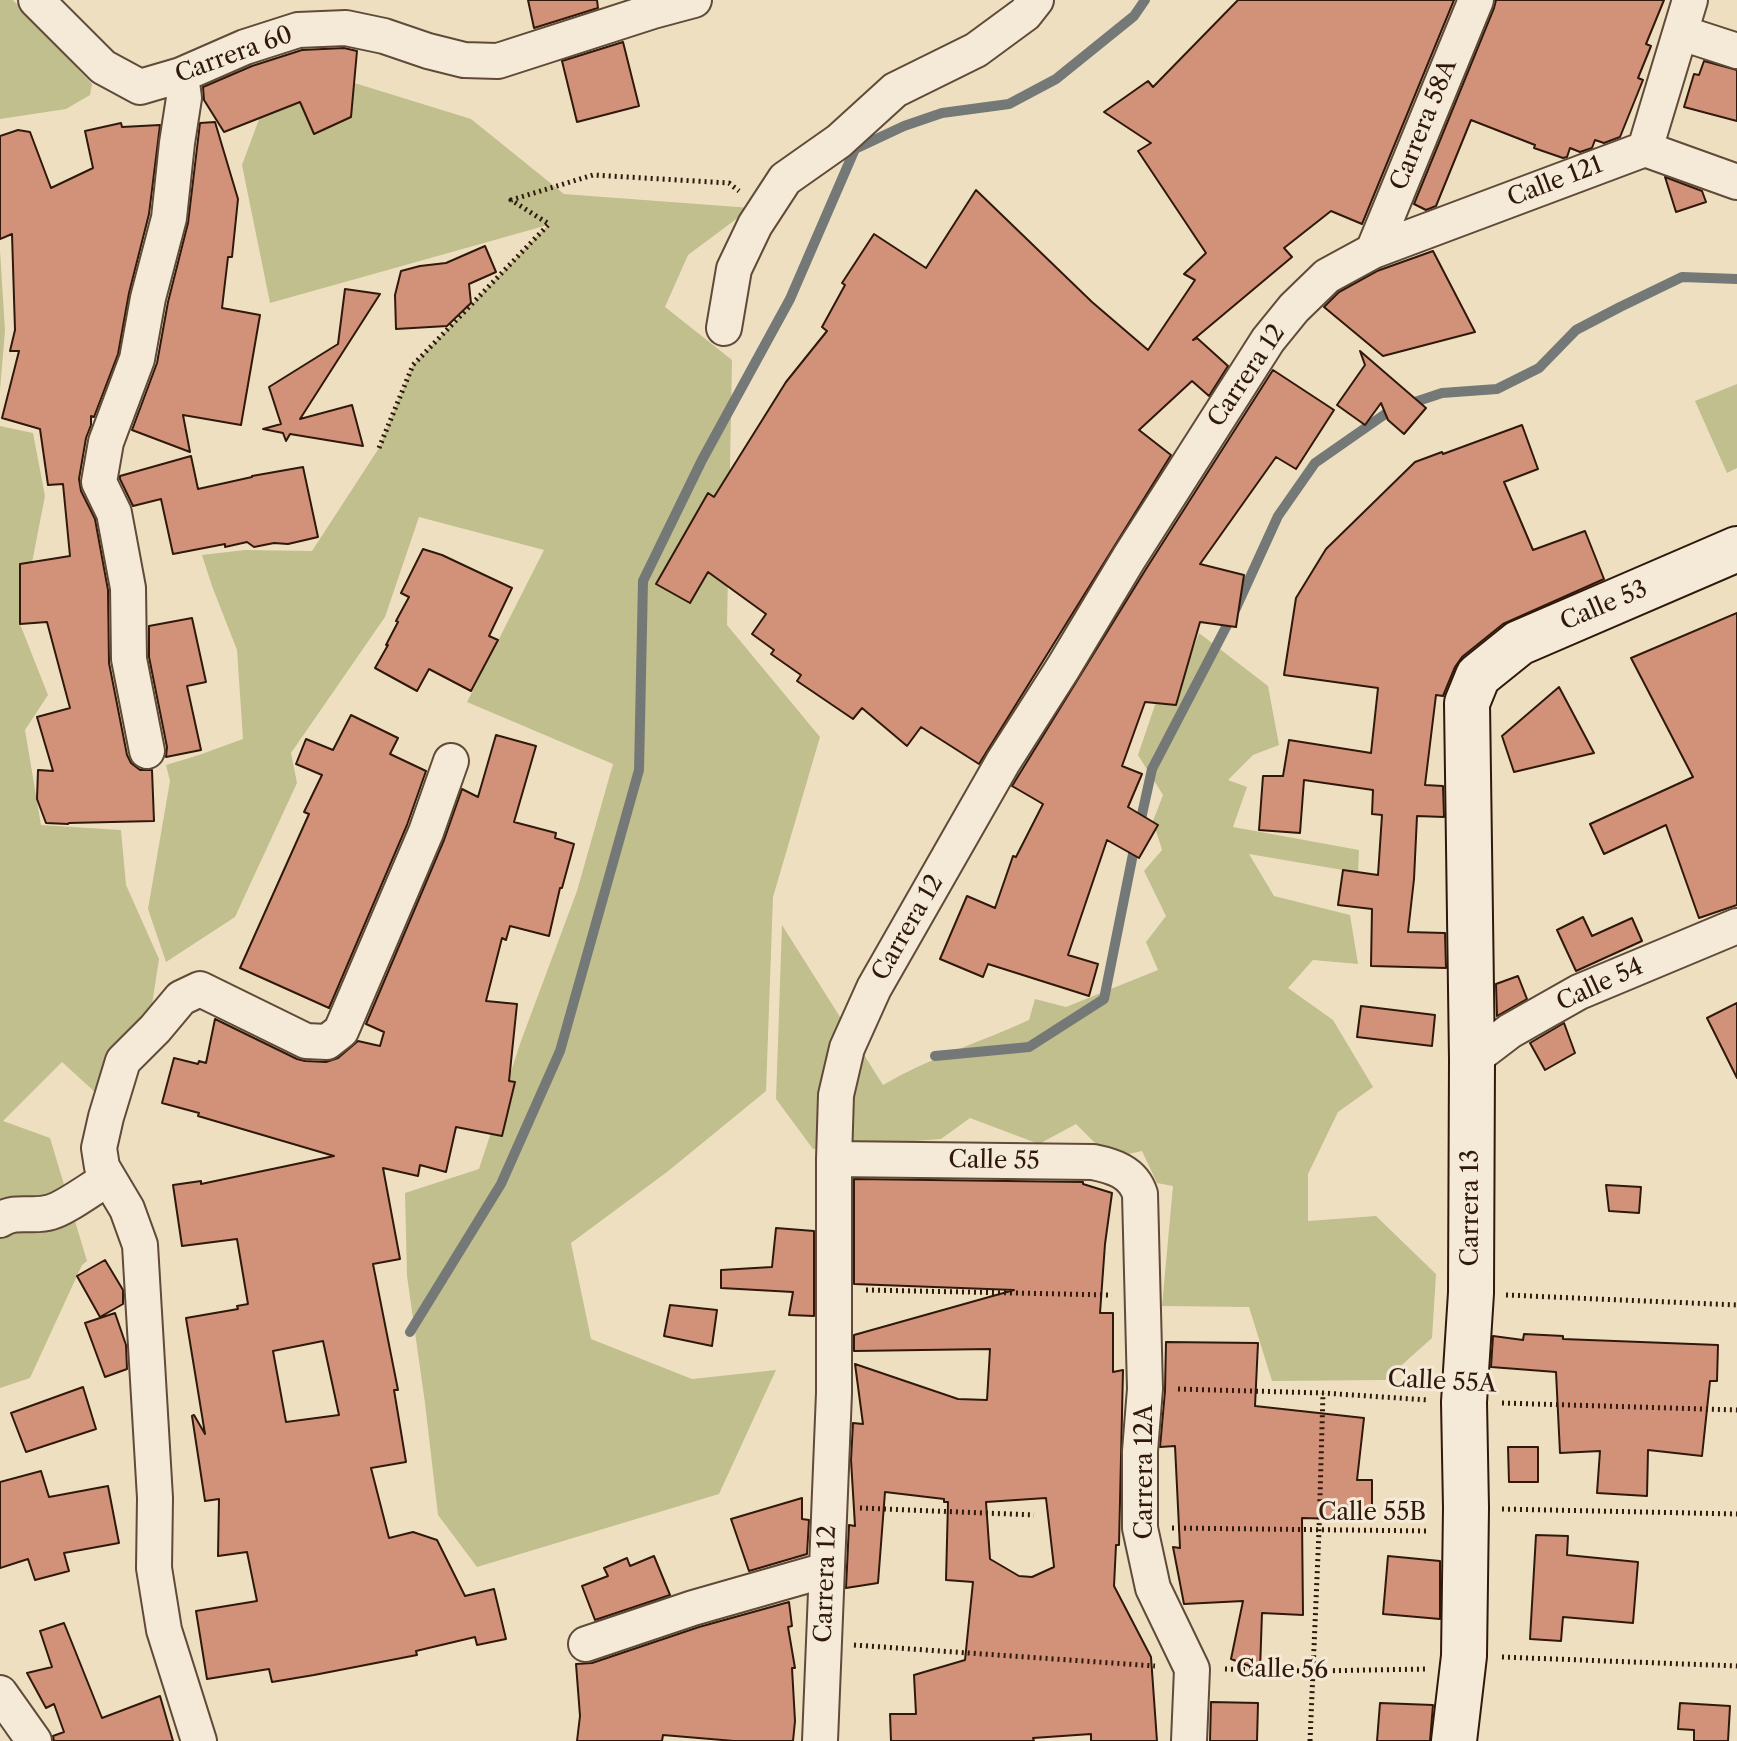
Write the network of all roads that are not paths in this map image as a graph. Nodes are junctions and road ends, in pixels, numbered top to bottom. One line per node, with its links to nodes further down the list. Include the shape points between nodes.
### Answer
1 (36, 0): 8 (street, Carrera 60, via 103,67 140,87)
2 (694, 0): 8 (street, Carrera 60, via 498,61 464,60 346,28 298,30)
3 (1036, 0): 12 (street, via 976,50 895,90 839,141 785,179 734,269)
4 (1476, 0): 11 (street, Carrera 58A)
5 (1690, 0): 9 (street)
6 (1694, 37): 7 (street)
7 (1737, 51)
8 (181, 75): 15 (street, via 184,98 169,218 137,359 106,442 99,482 114,513 128,588 129,659)
9 (1645, 149): 10 (street); 11 (street, Calle 121)
10 (1737, 182)
11 (1373, 251): 19 (street, Carrera 12, via 1327,276 1268,340 1003,762 874,988 847,1048 836,1095)
12 (724, 328)
13 (1737, 549): 14 (street, Calle 53, via 1519,643)
14 (1478, 676): 18 (street, Carrera 13, via 1467,703)
15 (147, 751)
16 (451, 761): 20 (street, via 341,1031 327,1042 306,1041 200,989 181,998 123,1061 99,1148)
17 (1737, 926): 18 (street, Calle 54, via 1579,992 1510,1031)
18 (1472, 1060): 30 (street, Carrera 13, via 1464,1656)
19 (834, 1159): 21 (street, Calle 55, via 1093,1162 1123,1172); 23 (street, Carrera 12, via 834,1393)
20 (108, 1179): 22 (street, via 53,1212 9,1214); 27 (street, via 127,1209 140,1245 155,1498 154,1568 164,1630)
21 (1140, 1194): 29 (street, Carrera 12A, via 1145,1389 1140,1528 1153,1588 1192,1669)
22 (0, 1220)
23 (826, 1570): 24 (street); 28 (street, Carrera 12)
24 (586, 1644)
25 (0, 1693): 26 (street)
26 (34, 1741)
27 (199, 1741)
28 (820, 1741)
29 (1189, 1741)
30 (1454, 1741)

